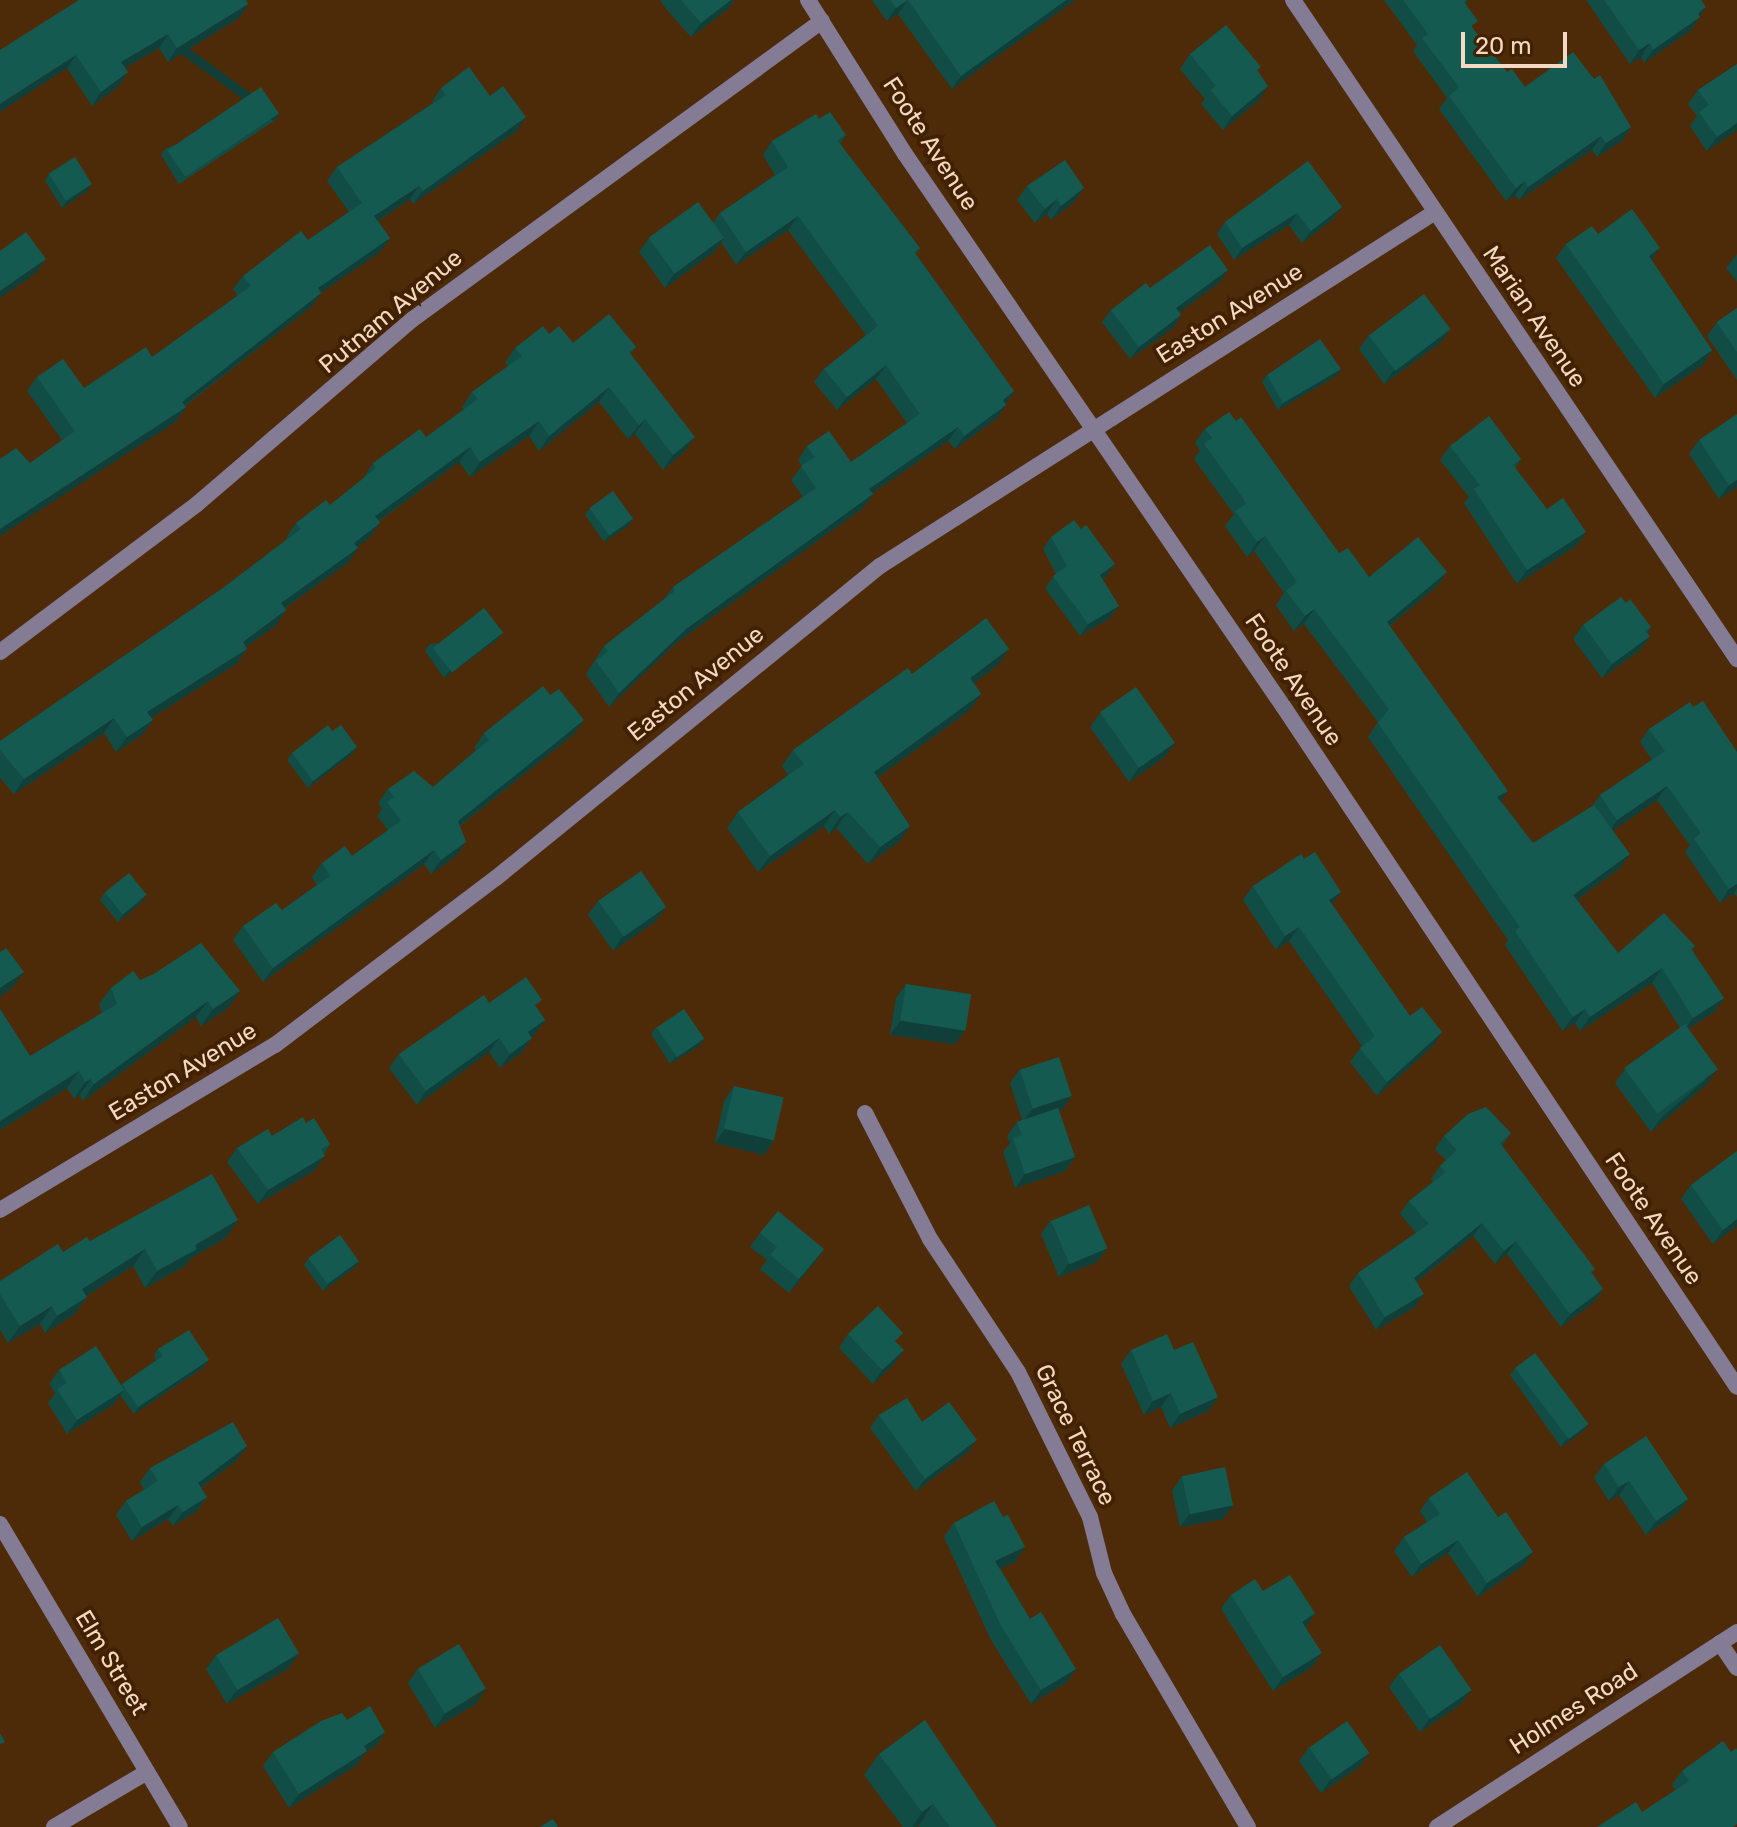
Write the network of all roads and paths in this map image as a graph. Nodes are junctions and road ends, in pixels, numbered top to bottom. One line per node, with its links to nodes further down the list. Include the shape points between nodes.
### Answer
1 (808, 0): 3 (street, Foote Avenue)
2 (1293, 0): 4 (street, Marian Avenue)
3 (822, 21): 5 (street, Foote Avenue); 6 (street, Putnam Avenue, via 437,301 197,504)
4 (1435, 212): 5 (street, Easton Avenue); 7 (street, Marian Avenue)
5 (1092, 430): 9 (street, Easton Avenue, via 880,566 496,878 275,1045); 10 (street, Foote Avenue, via 1283,706)
6 (0, 652)
7 (1737, 659)
8 (865, 1113): 18 (street, Grace Terrace, via 930,1239 1018,1372 1090,1517 1104,1573 1123,1614)
9 (0, 1210)
10 (1737, 1387)
11 (0, 1524): 15 (street, Elm Street)
12 (1737, 1632): 13 (street, Holmes Road)
13 (1720, 1643): 14 (street); 19 (street, Holmes Road)
14 (1737, 1668)
15 (147, 1772): 16 (street); 17 (street, Elm Street)
16 (54, 1827)
17 (180, 1827)
18 (1248, 1827)
19 (1437, 1827)

